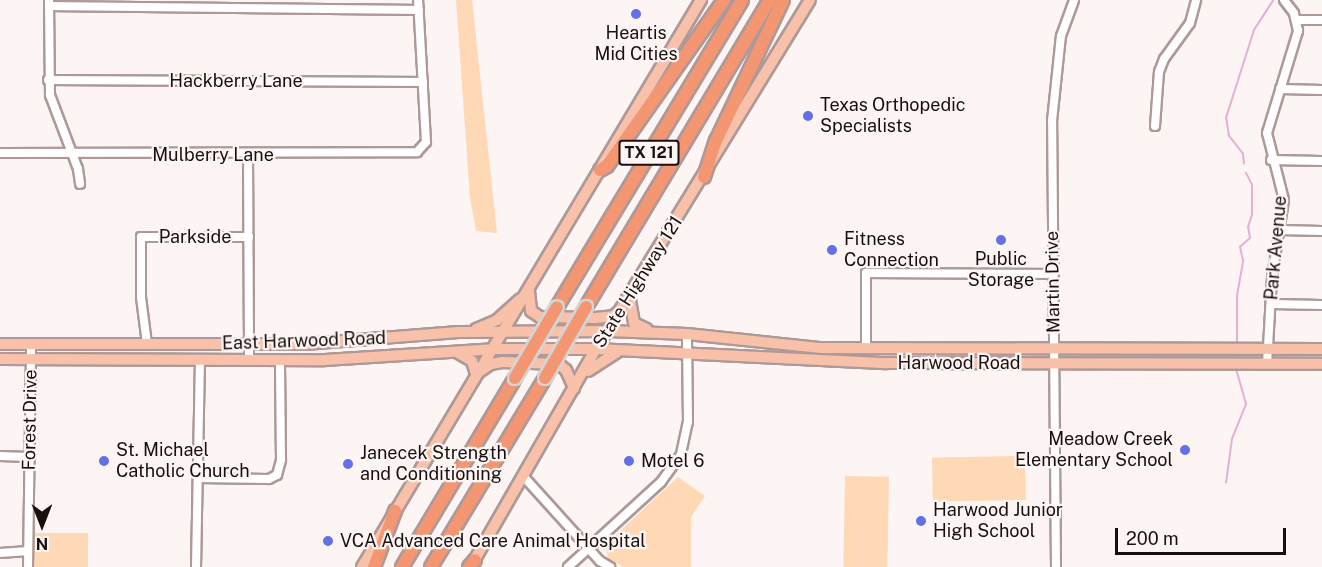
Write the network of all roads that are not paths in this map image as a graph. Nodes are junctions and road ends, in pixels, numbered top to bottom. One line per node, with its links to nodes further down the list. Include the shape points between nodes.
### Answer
1 (418, 0): 12 (street)
2 (701, 0): 25 (main road)
3 (724, 0): 25 (highway)
4 (742, 0): 90 (highway, TX 121, bridge)
5 (770, 0): 91 (highway, TX 121, bridge)
6 (783, 0): 26 (highway, via 716,141)
7 (810, 0): 26 (main road, State Highway 121)
8 (1074, 0): 31 (street, Martin Drive, via 1061,36 1054,83)
9 (1196, 0): 19 (street, via 1190,23 1159,72)
10 (1284, 0): 13 (street)
11 (49, 3): 12 (street); 15 (street)
12 (419, 10): 16 (street)
13 (1296, 20): 14 (street); 17 (street, Park Avenue, via 1296,41)
14 (1322, 20)
15 (48, 80): 16 (street, Hackberry Lane); 21 (street)
16 (423, 82): 22 (street, Mulberry Lane, via 424,148 409,154)
17 (1280, 89): 18 (street); 23 (street, Park Avenue, via 1267,134)
18 (1322, 90)
19 (1155, 126)
20 (0, 153): 21 (street, Mulberry Lane)
21 (72, 154): 22 (street, Mulberry Lane); 27 (street)
22 (248, 155): 30 (street)
23 (1271, 160): 24 (street); 28 (street, Park Avenue, via 1284,196)
24 (1322, 160)
25 (600, 170): 32 (main road)
26 (704, 177): 33 (main road, State Highway 121)
27 (80, 184)
28 (1280, 230): 29 (street); 34 (street, Park Avenue)
29 (1322, 231)
30 (249, 237): 46 (street, Parkside, via 141,237 141,297); 48 (street)
31 (1054, 274): 49 (street, via 866,273); 54 (street, Martin Drive)
32 (529, 291): 33 (main road, via 531,311 540,317 614,316); 37 (main road, via 497,320); 38 (main road)
33 (630, 300): 36 (main road, State Highway 121); 39 (main road, via 634,323)
34 (1271, 304): 35 (street); 56 (street, Park Avenue)
35 (1322, 305)
36 (608, 331): 38 (main road, East Harwood Road); 39 (main road, Harwood Road); 51 (main road, State Highway 121)
37 (459, 332): 38 (main road, East Harwood Road); 41 (main road, East Harwood Road)
38 (504, 332): 50 (main road)
39 (659, 332): 40 (main road, Harwood Road)
40 (687, 334): 42 (main road, Harwood Road); 59 (street)
41 (360, 341): 48 (main road, East Harwood Road); 60 (main road)
42 (770, 343): 49 (main road, Harwood Road); 67 (main road)
43 (0, 344): 44 (main road, East Harwood Road)
44 (31, 344): 45 (main road, East Harwood Road); 62 (street, Forest Drive)
45 (82, 344): 46 (main road, East Harwood Road); 63 (main road)
46 (147, 344): 47 (main road, East Harwood Road); 64 (main road)
47 (200, 344): 48 (main road, East Harwood Road); 65 (main road)
48 (249, 344): 68 (street)
49 (866, 348): 52 (main road, Harwood Road); 69 (main road)
50 (492, 349): 51 (main road, East Harwood Road); 58 (main road, East Harwood Road); 75 (main road)
51 (596, 349): 57 (main road, Harwood Road); 76 (main road, State Highway 121)
52 (957, 349): 54 (main road, Harwood Road); 70 (main road)
53 (1322, 349): 56 (main road, Harwood Road)
54 (1054, 350): 55 (main road, Harwood Road); 71 (street, Martin Drive)
55 (1130, 350): 56 (main road, Harwood Road); 72 (main road)
56 (1268, 350): 73 (street, Park Avenue)
57 (620, 351): 59 (main road, Harwood Road); 76 (main road, via 594,364)
58 (458, 353): 60 (main road, East Harwood Road); 75 (main road, via 472,361)
59 (689, 354): 67 (main road, Harwood Road); 83 (street, via 688,422 681,454 661,482)
60 (367, 358): 66 (main road, East Harwood Road)
61 (0, 359): 62 (main road, East Harwood Road)
62 (31, 359): 63 (main road, East Harwood Road); 78 (street, Forest Drive)
63 (82, 360): 64 (main road, East Harwood Road)
64 (147, 360): 65 (main road, East Harwood Road)
65 (200, 360): 68 (main road, East Harwood Road); 80 (street)
66 (280, 360): 68 (main road, East Harwood Road); 80 (street, via 281,460 277,475 269,479)
67 (770, 360): 69 (main road, Harwood Road)
68 (249, 361)
69 (866, 363): 70 (main road, Harwood Road)
70 (953, 363): 71 (main road, Harwood Road)
71 (1054, 363): 72 (main road, Harwood Road); 94 (street, Martin Drive)
72 (1130, 364): 73 (main road, Harwood Road)
73 (1268, 364): 74 (main road, Harwood Road)
74 (1322, 364)
75 (476, 374): 76 (main road, via 491,364 545,361 566,370); 81 (main road)
76 (574, 388): 79 (main road, State Highway 121)
77 (0, 456): 78 (street)
78 (29, 457): 82 (street, Forest Drive)
79 (524, 477): 83 (street); 85 (main road, State Highway 121)
80 (198, 478): 87 (street)
81 (395, 511): 88 (main road); 89 (highway)
82 (28, 550): 84 (street); 86 (street, Forest Drive)
83 (590, 550): 92 (street); 93 (street)
84 (0, 553)
85 (472, 565)
86 (28, 567)
87 (196, 567)
88 (362, 567)
89 (374, 567)
90 (402, 567)
91 (431, 567)
92 (568, 567)
93 (610, 567)
94 (1056, 567)

